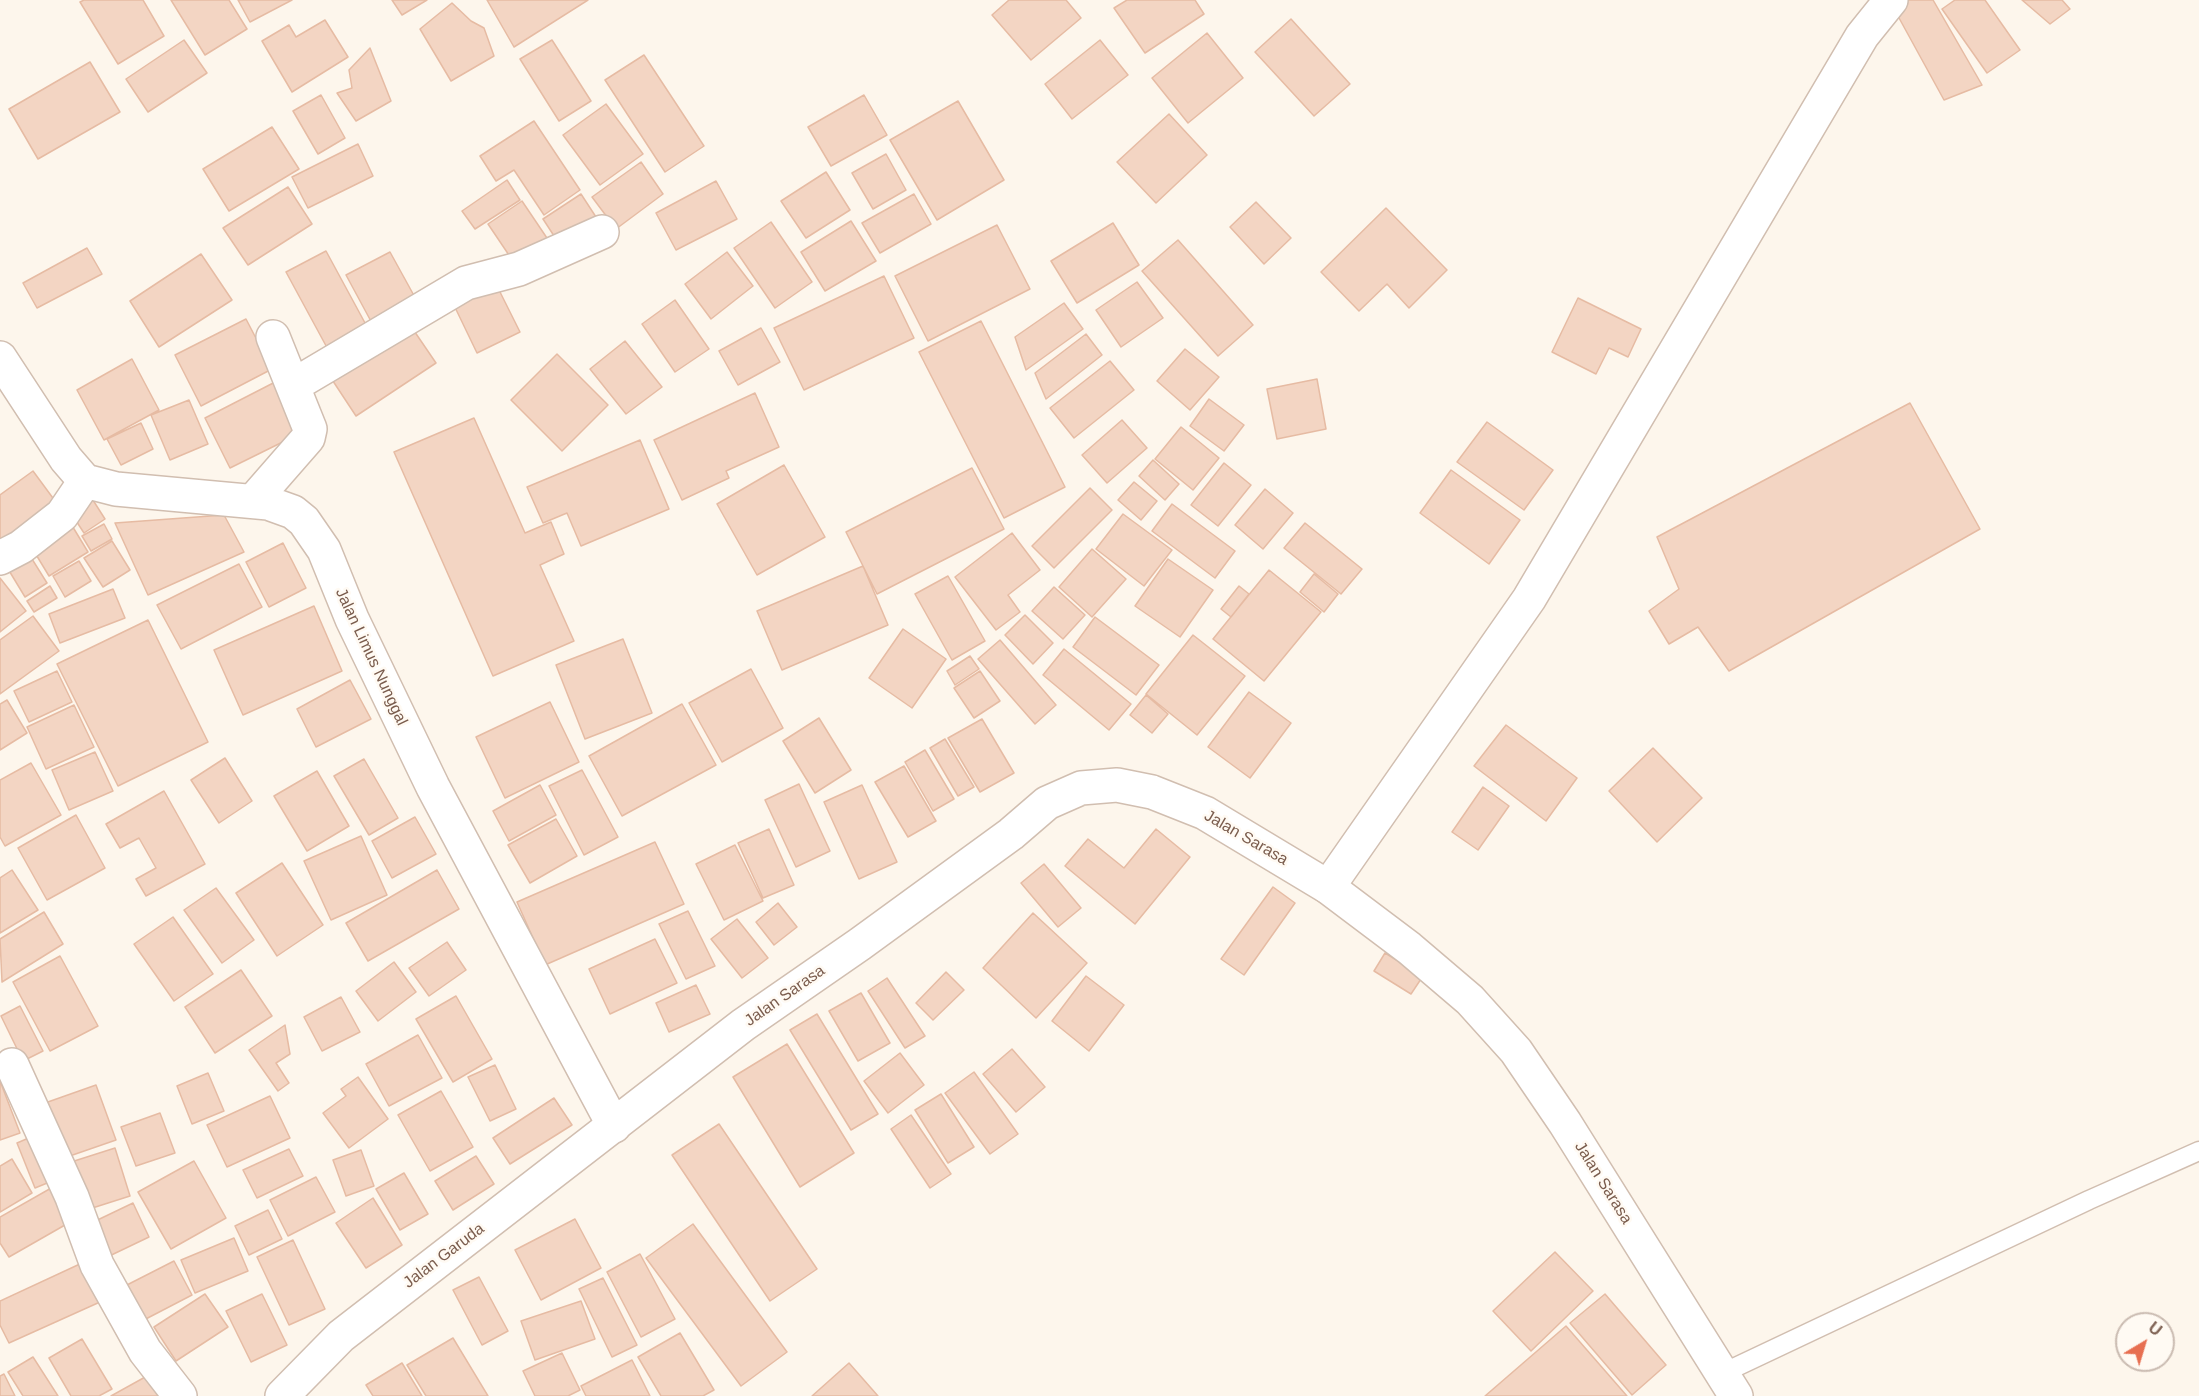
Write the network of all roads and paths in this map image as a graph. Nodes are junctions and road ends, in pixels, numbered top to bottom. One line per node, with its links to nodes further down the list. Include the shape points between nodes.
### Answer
1 (1891, 0): 9 (street, via 1862,36 1529,599)
2 (602, 232): 5 (street, via 519,269 466,283)
3 (273, 337): 5 (street)
4 (0, 358): 6 (street, via 66,459)
5 (294, 385): 7 (street, via 310,429 308,438)
6 (85, 481): 7 (street, Jalan Limus Nunggal, via 116,489); 8 (street, via 62,515)
7 (253, 501): 11 (street, Jalan Limus Nunggal, via 293,512 324,550 352,619 433,787)
8 (0, 558)
9 (1328, 887): 11 (street, Jalan Sarasa, via 1195,809 1143,790 1117,786 1080,788 1047,803 1011,834 743,1025); 13 (street, Jalan Sarasa, via 1470,1000 1516,1051)
10 (12, 1065): 14 (street, via 72,1197 97,1265 145,1351)
11 (614, 1126): 15 (street, Jalan Garuda, via 341,1336)
12 (2199, 1151): 13 (lane, via 2089,1200)
13 (1728, 1385)
14 (180, 1396)
15 (282, 1396)

